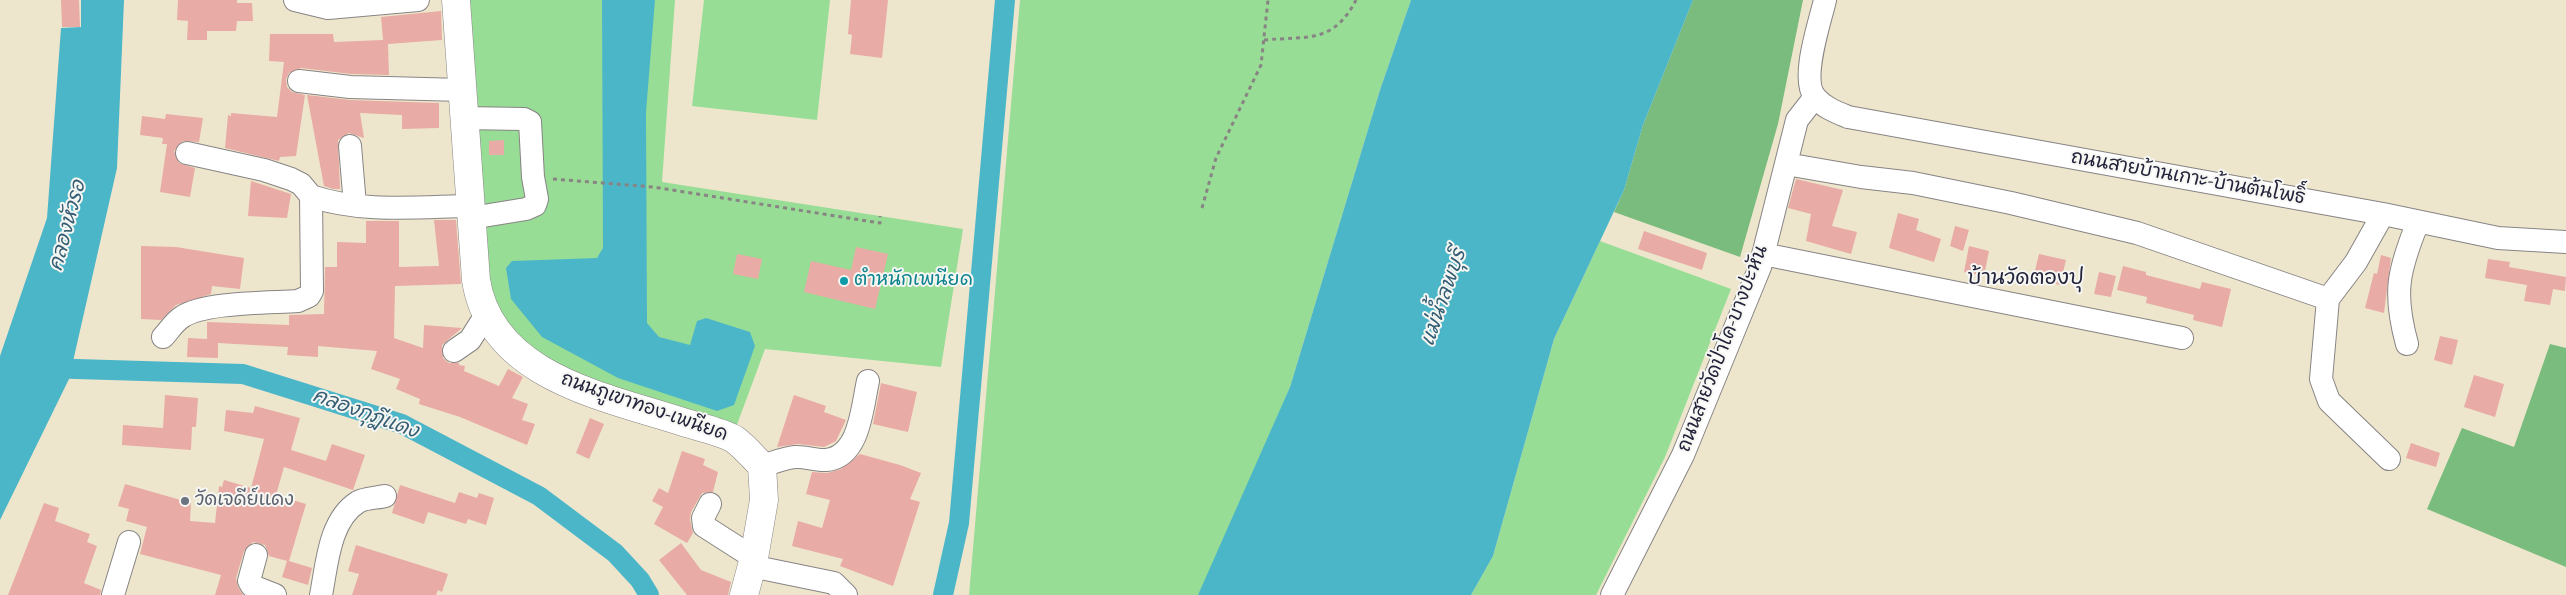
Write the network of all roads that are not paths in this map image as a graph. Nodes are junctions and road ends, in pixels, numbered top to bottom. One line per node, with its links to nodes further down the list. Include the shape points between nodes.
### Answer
1 (295, 0): 2 (street, via 328,8)
2 (418, 0)
3 (456, 0): 6 (main road, ถนนภูเขาทอง-เพนียด)
4 (1825, 0): 7 (street, via 1808,73)
5 (299, 81): 6 (street, via 350,87)
6 (462, 90): 8 (main road, ถนนภูเขาทอง-เพนียด)
7 (1815, 97): 11 (street, ถนนสายวัดป่าโค-บางปะหัน, via 1797,120); 15 (street, ถนนสายบ้านเกาะ-บ้านต้นโพธิ์, via 1830,109 1848,116)
8 (463, 118): 14 (main road, ถนนภูเขาทอง-เพนียด); 14 (street, via 524,119 530,122 537,199 535,205 526,209)
9 (350, 146): 13 (street)
10 (187, 153): 12 (street, via 292,179)
11 (1786, 164): 18 (street, ถนนสายวัดป่าโค-บางปะหัน); 19 (street, via 1922,184 2137,233)
12 (311, 196): 13 (street, via 332,203); 21 (street, via 312,291 308,296 298,301 213,307 190,313 177,320)
13 (355, 205): 14 (street)
14 (470, 212): 20 (main road, ถนนภูเขาทอง-เพนียด, via 477,290)
15 (2383, 214): 16 (street, ถนนสายบ้านเกาะ-บ้านต้นโพธิ์); 19 (street, via 2356,262)
16 (2418, 222): 17 (street, ถนนสายบ้านเกาะ-บ้านต้นโพธิ์, via 2498,238); 23 (street, via 2406,251 2398,291 2400,318)
17 (2566, 242)
18 (1763, 254): 22 (street); 39 (street, ถนนสายวัดป่าโค-บางปะหัน, via 1683,455)
19 (2328, 299): 26 (street, via 2321,380 2329,401)
20 (487, 313): 24 (street, via 470,340); 27 (main road, ถนนภูเขาทอง-เพนียด, via 508,345 548,374 577,388 733,439)
21 (163, 337)
22 (2182, 338)
23 (2407, 344)
24 (454, 351)
25 (868, 381): 27 (street, via 855,436 838,457 825,460 796,457)
26 (2389, 459)
27 (762, 466): 32 (main road, via 764,500)
28 (385, 496): 36 (street, via 358,502 340,522)
29 (710, 504): 32 (street, via 703,518 704,526)
30 (129, 542): 34 (street)
31 (256, 555): 35 (street, via 249,581 252,586)
32 (753, 562): 37 (main road); 38 (street, via 834,583)
33 (96, 595): 34 (street)
34 (112, 595)
35 (274, 595)
36 (321, 595)
37 (744, 595)
38 (846, 595)
39 (1612, 595)

